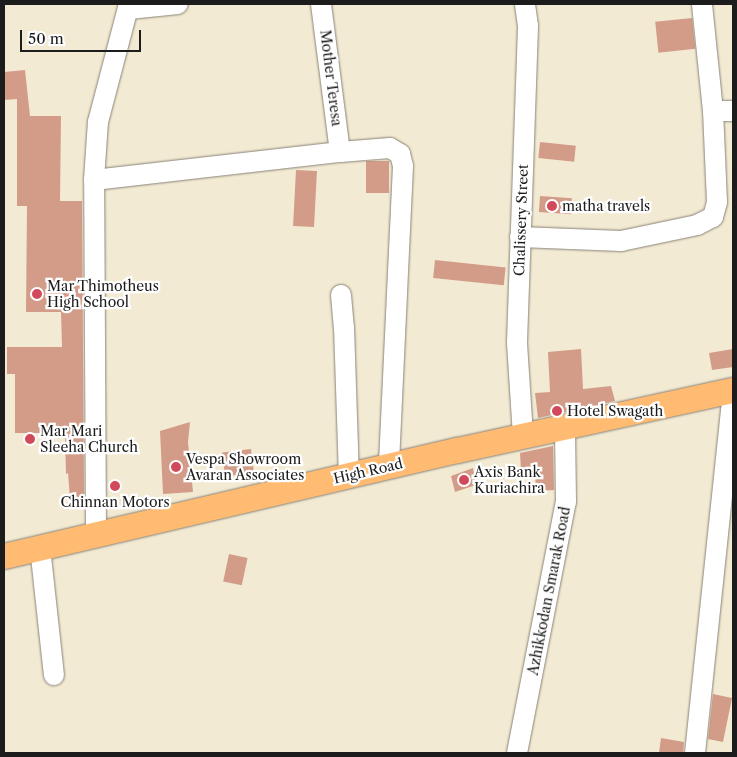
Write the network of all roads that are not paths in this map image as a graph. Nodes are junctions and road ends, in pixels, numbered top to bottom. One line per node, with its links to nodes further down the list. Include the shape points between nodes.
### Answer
1 (178, 4): 5 (street)
2 (321, 4): 8 (street, Mother Teresa)
3 (525, 4): 10 (street, Chalissery Street, via 528,26)
4 (702, 4): 6 (street)
5 (129, 6): 9 (street, via 98,122)
6 (713, 111): 7 (street); 10 (street, via 717,202 712,217 697,225 620,241)
7 (733, 111)
8 (340, 152): 9 (street); 15 (street, via 390,148 400,154 403,166)
9 (94, 180): 17 (street)
10 (520, 238): 14 (street, Chalissery Street, via 517,342)
11 (341, 295): 16 (street)
12 (733, 390): 13 (main road, High Road); 22 (street)
13 (565, 427): 14 (main road, High Road); 21 (street, Azhikkodan Smarak Road, via 566,502)
14 (523, 436): 15 (main road, High Road)
15 (389, 466): 16 (main road, High Road)
16 (349, 476): 17 (main road, High Road)
17 (96, 534): 18 (main road, High Road)
18 (40, 547): 19 (main road, High Road); 20 (street)
19 (4, 556)
20 (54, 675)
21 (517, 753)
22 (695, 753)

